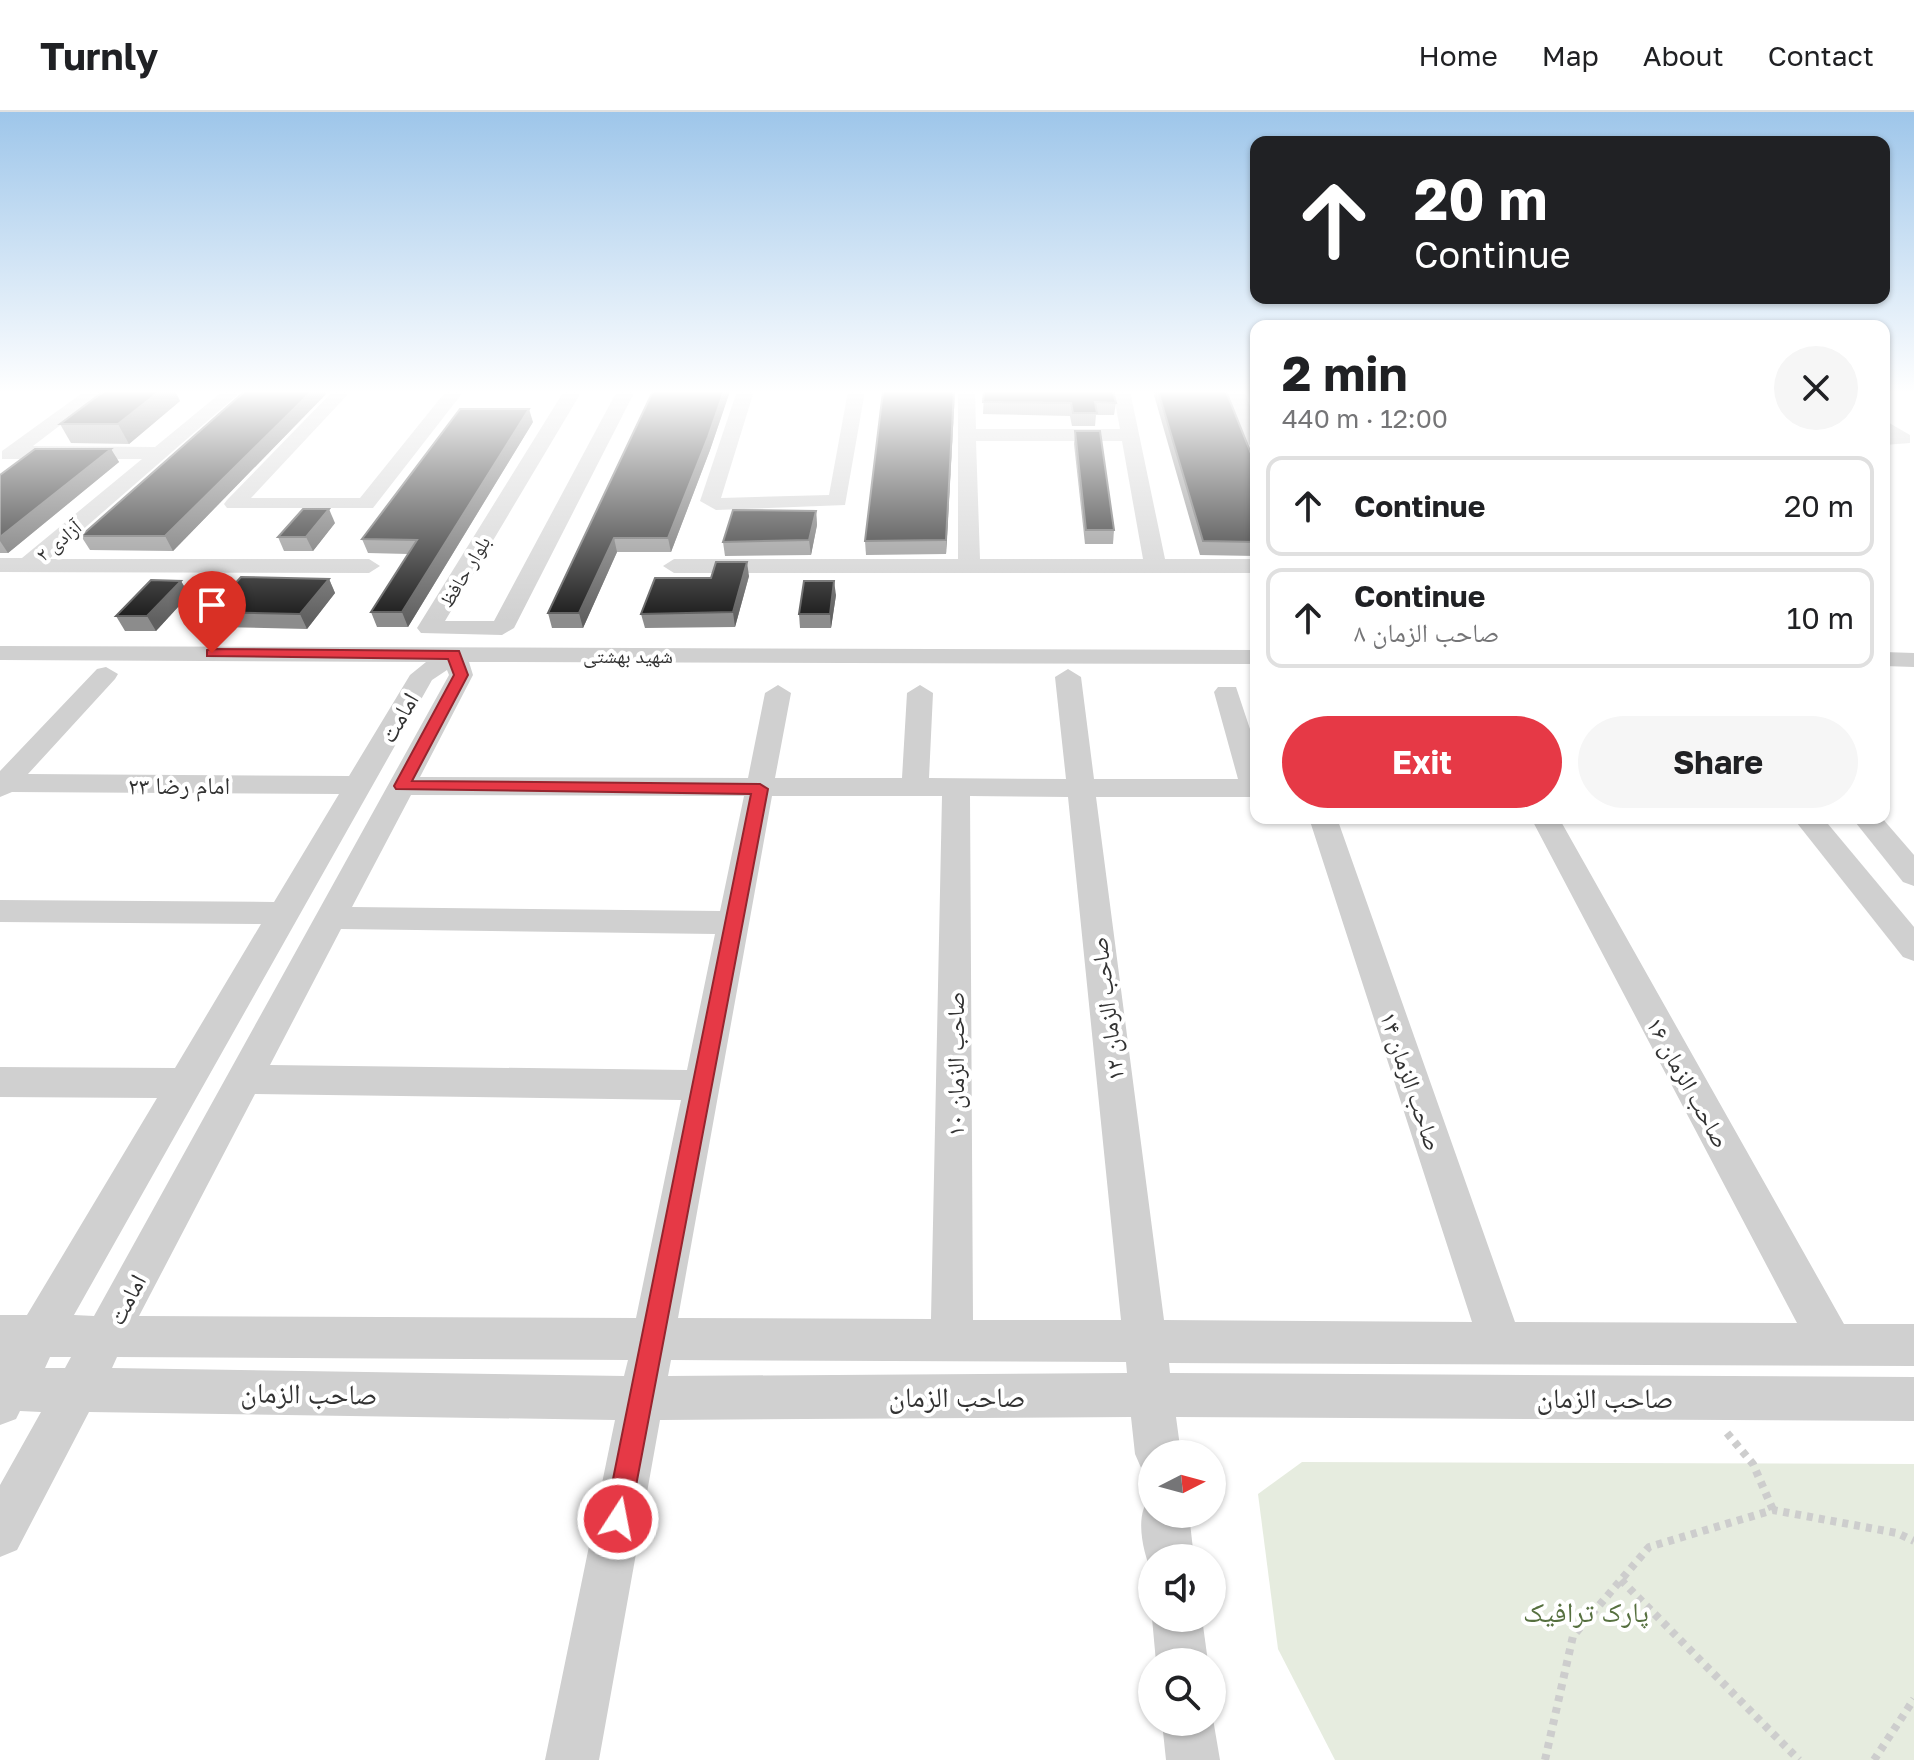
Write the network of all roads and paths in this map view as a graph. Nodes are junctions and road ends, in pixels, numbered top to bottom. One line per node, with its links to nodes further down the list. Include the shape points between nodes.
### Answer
1 (142, 468): 11 (street, آزادی ۲)
2 (268, 468): 3 (street, via 234,504 366,504)
3 (394, 468)
4 (526, 468): 5 (street, بلوار حافظ, via 429,628 502,628)
5 (586, 468)
6 (721, 468): 7 (street, via 710,501 716,504 838,501)
7 (844, 468)
8 (968, 468): 14 (street)
9 (1138, 468): 15 (street)
10 (0, 565): 11 (street)
11 (28, 565): 12 (street)
12 (369, 566)
13 (674, 566): 14 (street)
14 (969, 566): 15 (street)
15 (1155, 566): 16 (street)
16 (1250, 566)
17 (0, 653): 21 (street, شهید بهشتی)
18 (1250, 657): 21 (street, شهید بهشتی)
19 (1890, 659): 20 (street)
20 (1914, 660)
21 (457, 665): 24 (street, امامت); 25 (street, شهید بهشتی); 35 (street, امامت)
22 (0, 674): 23 (street)
23 (106, 674): 24 (street); 33 (street)
24 (422, 675): 34 (street, امامت)
25 (1068, 677): 26 (street, شهید بهشتی); 38 (street, صاحب الزمان ۱۲)
26 (1250, 677)
27 (1890, 679): 28 (street)
28 (1914, 679)
29 (1227, 692): 32 (street)
30 (778, 693): 40 (street)
31 (920, 693): 36 (street)
32 (1250, 771)
33 (2, 785): 34 (street, امام رضا ۲۳)
34 (359, 785): 47 (street, امامت)
35 (402, 786): 40 (street); 48 (street, امامت)
36 (915, 787): 37 (street); 40 (street)
37 (956, 787): 38 (street); 58 (street, صاحب الزمان ۱۰)
38 (1081, 787): 39 (street); 59 (street, صاحب الزمان ۱۲)
39 (1250, 788)
40 (760, 789): 49 (street)
41 (1325, 824): 60 (street, صاحب الزمان ۱۴)
42 (1548, 824): 61 (street, صاحب الزمان ۱۶)
43 (1812, 824): 50 (street)
44 (1871, 824): 45 (street)
45 (1914, 875)
46 (0, 911): 47 (street)
47 (284, 913): 53 (street, امامت)
48 (330, 918): 49 (street); 51 (street, امامت)
49 (734, 923): 54 (street)
50 (1914, 949)
51 (244, 1079): 54 (street); 56 (street, امامت)
52 (0, 1082): 53 (street)
53 (186, 1083): 55 (street, امامت)
54 (702, 1085): 57 (street)
55 (20, 1336): 56 (street, صاحب الزمان); 64 (street, امامت)
56 (105, 1336): 57 (street, صاحب الزمان); 63 (street, امامت)
57 (653, 1339): 58 (street, صاحب الزمان); 67 (street)
58 (952, 1340): 59 (street, صاحب الزمان)
59 (1145, 1341): 60 (street, صاحب الزمان); 65 (street, صاحب الزمان ۱۲)
60 (1501, 1344): 61 (street, صاحب الزمان)
61 (1832, 1345): 62 (street, صاحب الزمان)
62 (1914, 1345)
63 (77, 1389): 64 (street, صاحب الزمان); 67 (street, صاحب الزمان); 71 (street, امامت)
64 (3, 1393)
65 (1151, 1395): 66 (street, صاحب الزمان); 67 (street, صاحب الزمان); 69 (street, صاحب الزمان ۱۲)
66 (1696, 1397): 68 (street, صاحب الزمان); 70 (path, via 1753,1464)
67 (642, 1398): 76 (street)
68 (1914, 1399)
69 (1156, 1440)
70 (1773, 1510): 72 (path, via 1897,1533); 73 (path, via 1649,1547)
71 (0, 1533)
72 (1914, 1541)
73 (1621, 1580): 78 (path, via 1573,1636); 79 (path)
74 (1914, 1699): 80 (path)
75 (1190, 1736): 77 (street)
76 (572, 1760)
77 (1193, 1760)
78 (1545, 1760)
79 (1799, 1760)
80 (1874, 1760)

